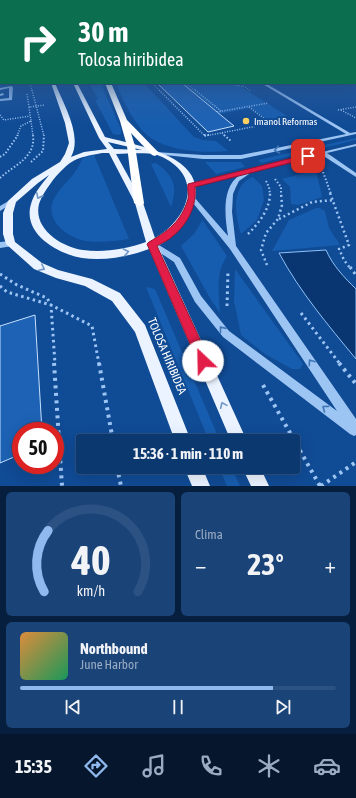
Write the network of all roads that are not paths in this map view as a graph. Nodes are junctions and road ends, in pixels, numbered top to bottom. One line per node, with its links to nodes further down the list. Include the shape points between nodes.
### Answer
1 (53, 84): 16 (main road, via 73,142)
2 (75, 84): 10 (main road)
3 (108, 84): 7 (highway)
4 (265, 84): 9 (street)
5 (0, 89): 6 (street, via 11,87 11,99)
6 (0, 100)
7 (124, 121): 12 (highway); 14 (highway)
8 (356, 133): 9 (street)
9 (349, 134): 14 (street, one-way to 14, via 241,157)
10 (102, 138): 12 (main road); 13 (main road)
11 (356, 145): 15 (street)
12 (132, 149): 13 (main road); 14 (main road); 22 (highway)
13 (111, 150): 16 (main road, via 84,154); 22 (main road)
14 (155, 153): 19 (main road, via 181,166)
15 (323, 153): 17 (street); 18 (street)
16 (62, 164): 21 (main road, via 35,181); 25 (main road, one-way to 25, via 46,184 34,207 34,218 46,237 70,250 99,255 131,252)
17 (250, 171): 19 (street); 26 (street, via 237,180 231,192 228,215)
18 (356, 175)
19 (191, 185): 20 (main road)
20 (192, 198): 25 (main road, via 183,220 170,234); 26 (street)
21 (12, 201): 23 (street); 24 (main road, TOLOSA HIRIBIDEA, via 8,213)
22 (139, 203): 25 (main road)
23 (0, 209)
24 (6, 244): 28 (main road, TOLOSA HIRIBIDEA, one-way to 28, via 38,266 56,274 88,282 116,297 140,329)
25 (152, 244): 27 (street, one-way to 25, via 226,334 198,298 177,260); 29 (main road, one-way to 25)
26 (233, 247): 27 (street, one-way to 26)
27 (356, 430)
28 (180, 434)
29 (236, 434)
30 (196, 474): 32 (main road)
31 (254, 474): 33 (main road)
32 (201, 486)
33 (260, 486)

